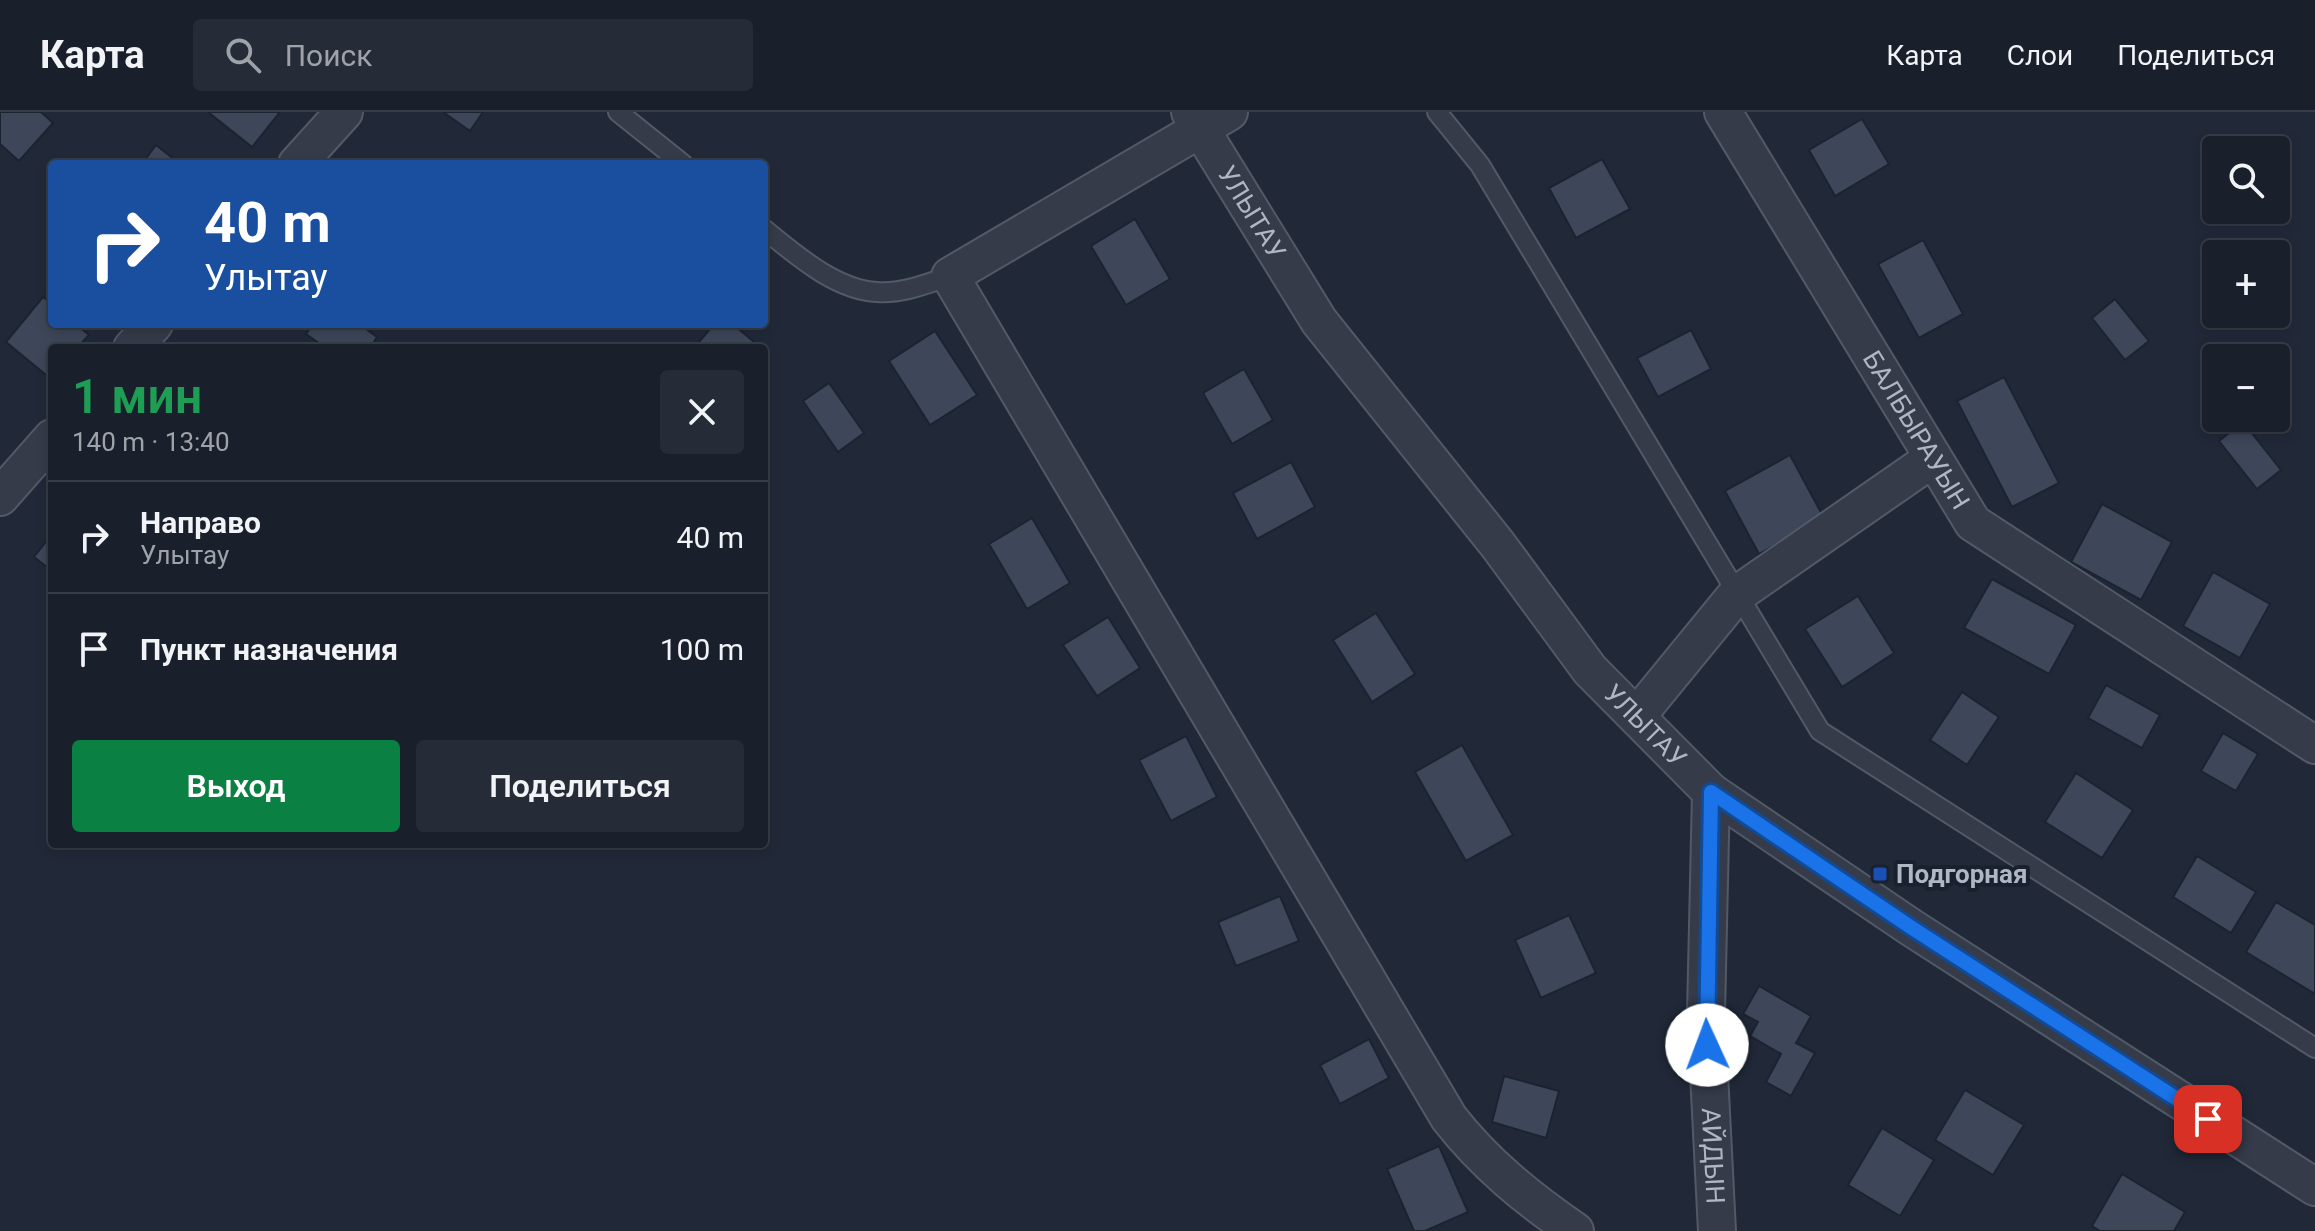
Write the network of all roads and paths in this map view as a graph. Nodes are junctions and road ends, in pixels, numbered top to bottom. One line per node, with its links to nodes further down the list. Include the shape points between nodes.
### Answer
1 (344, 112): 6 (street)
2 (618, 112): 7 (lane)
3 (1437, 112): 15 (lane, via 1480,165)
4 (1723, 112): 13 (street, БАЛБЫРАУЫН)
5 (1206, 117): 9 (street); 16 (street, УЛЫТАУ, via 1319,321 1590,670)
6 (301, 160)
7 (678, 160)
8 (768, 232): 9 (lane, via 836,281 875,293 909,290)
9 (950, 276): 21 (street, via 1449,1118 1503,1178)
10 (150, 328): 11 (street)
11 (136, 344)
12 (48, 443): 14 (street)
13 (1932, 459): 15 (street); 17 (street, БАЛБЫРАУЫН, via 1973,523)
14 (0, 497)
15 (1736, 595): 16 (street); 19 (lane, via 1820,731)
16 (1637, 716): 18 (street, УЛЫТАУ)
17 (2315, 745)
18 (1711, 792): 20 (street, УЛЫТАУ); 22 (street, АЙДЫН, via 1706,1014)
19 (2315, 1048)
20 (2315, 1187)
21 (1575, 1231)
22 (1717, 1231)

